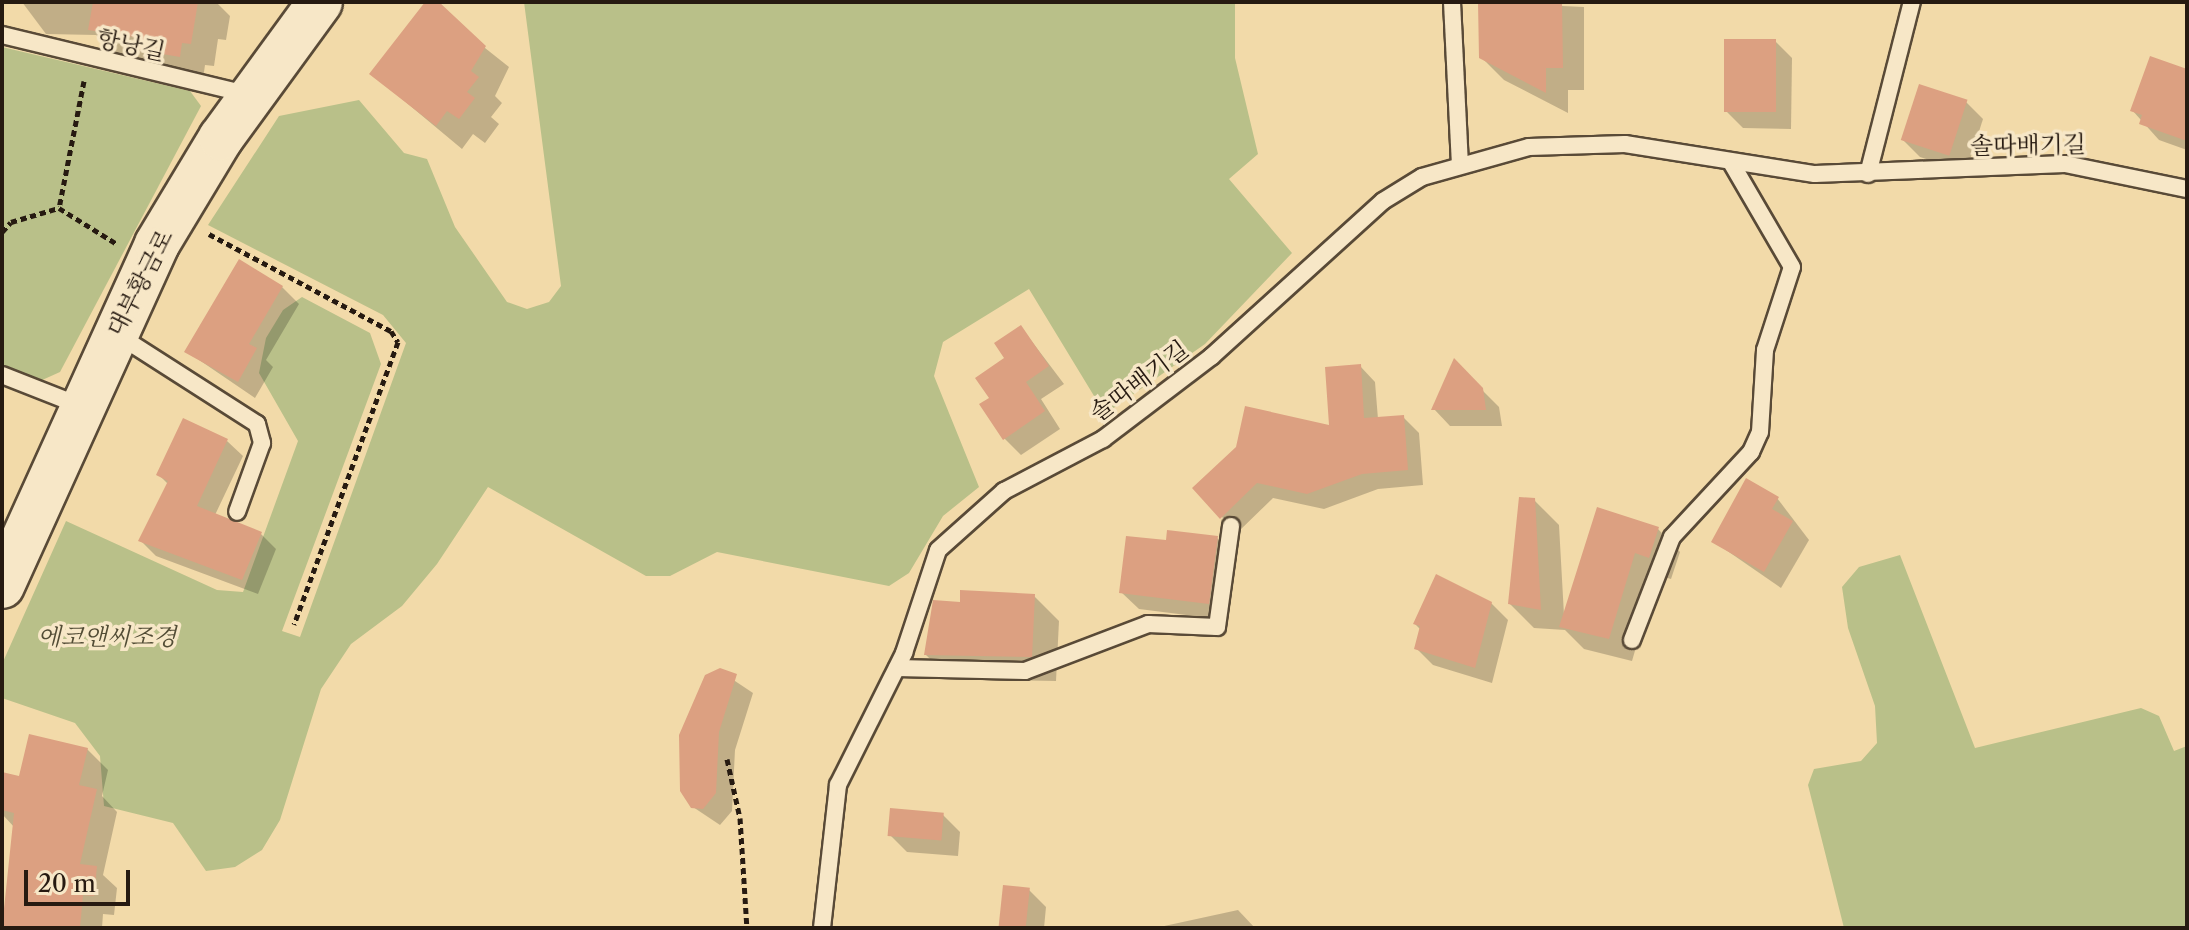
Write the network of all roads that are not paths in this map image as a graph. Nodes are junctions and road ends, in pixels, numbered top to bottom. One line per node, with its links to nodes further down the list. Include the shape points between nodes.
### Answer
1 (320, 2): 5 (main road, 대부황금로)
2 (1452, 2): 7 (lane)
3 (1912, 2): 8 (lane)
4 (2, 35): 5 (lane, 항낭길)
5 (251, 95): 10 (main road, 대부황금로, via 148,263)
6 (1731, 162): 7 (lane, 솔따배기길, via 1625,144 1573,143); 8 (lane, 솔따배기길); 16 (lane, via 1792,267 1765,350 1760,432 1751,452 1672,537)
7 (1460, 163): 17 (lane, 솔따배기길, via 1383,201 1211,357 1103,439 965,519 926,573)
8 (1868, 174): 9 (lane, 솔따배기길, via 2065,164)
9 (2187, 189)
10 (114, 333): 12 (main road, 대부황금로); 13 (lane, via 257,424 262,443)
11 (2, 375): 12 (lane)
12 (78, 405): 15 (main road, 대부황금로)
13 (237, 512)
14 (1231, 526): 17 (lane, via 1217,627 1148,624 1025,671)
15 (2, 586)
16 (1632, 640)
17 (897, 668): 18 (lane, 솔따배기길, via 838,785)
18 (822, 928)

